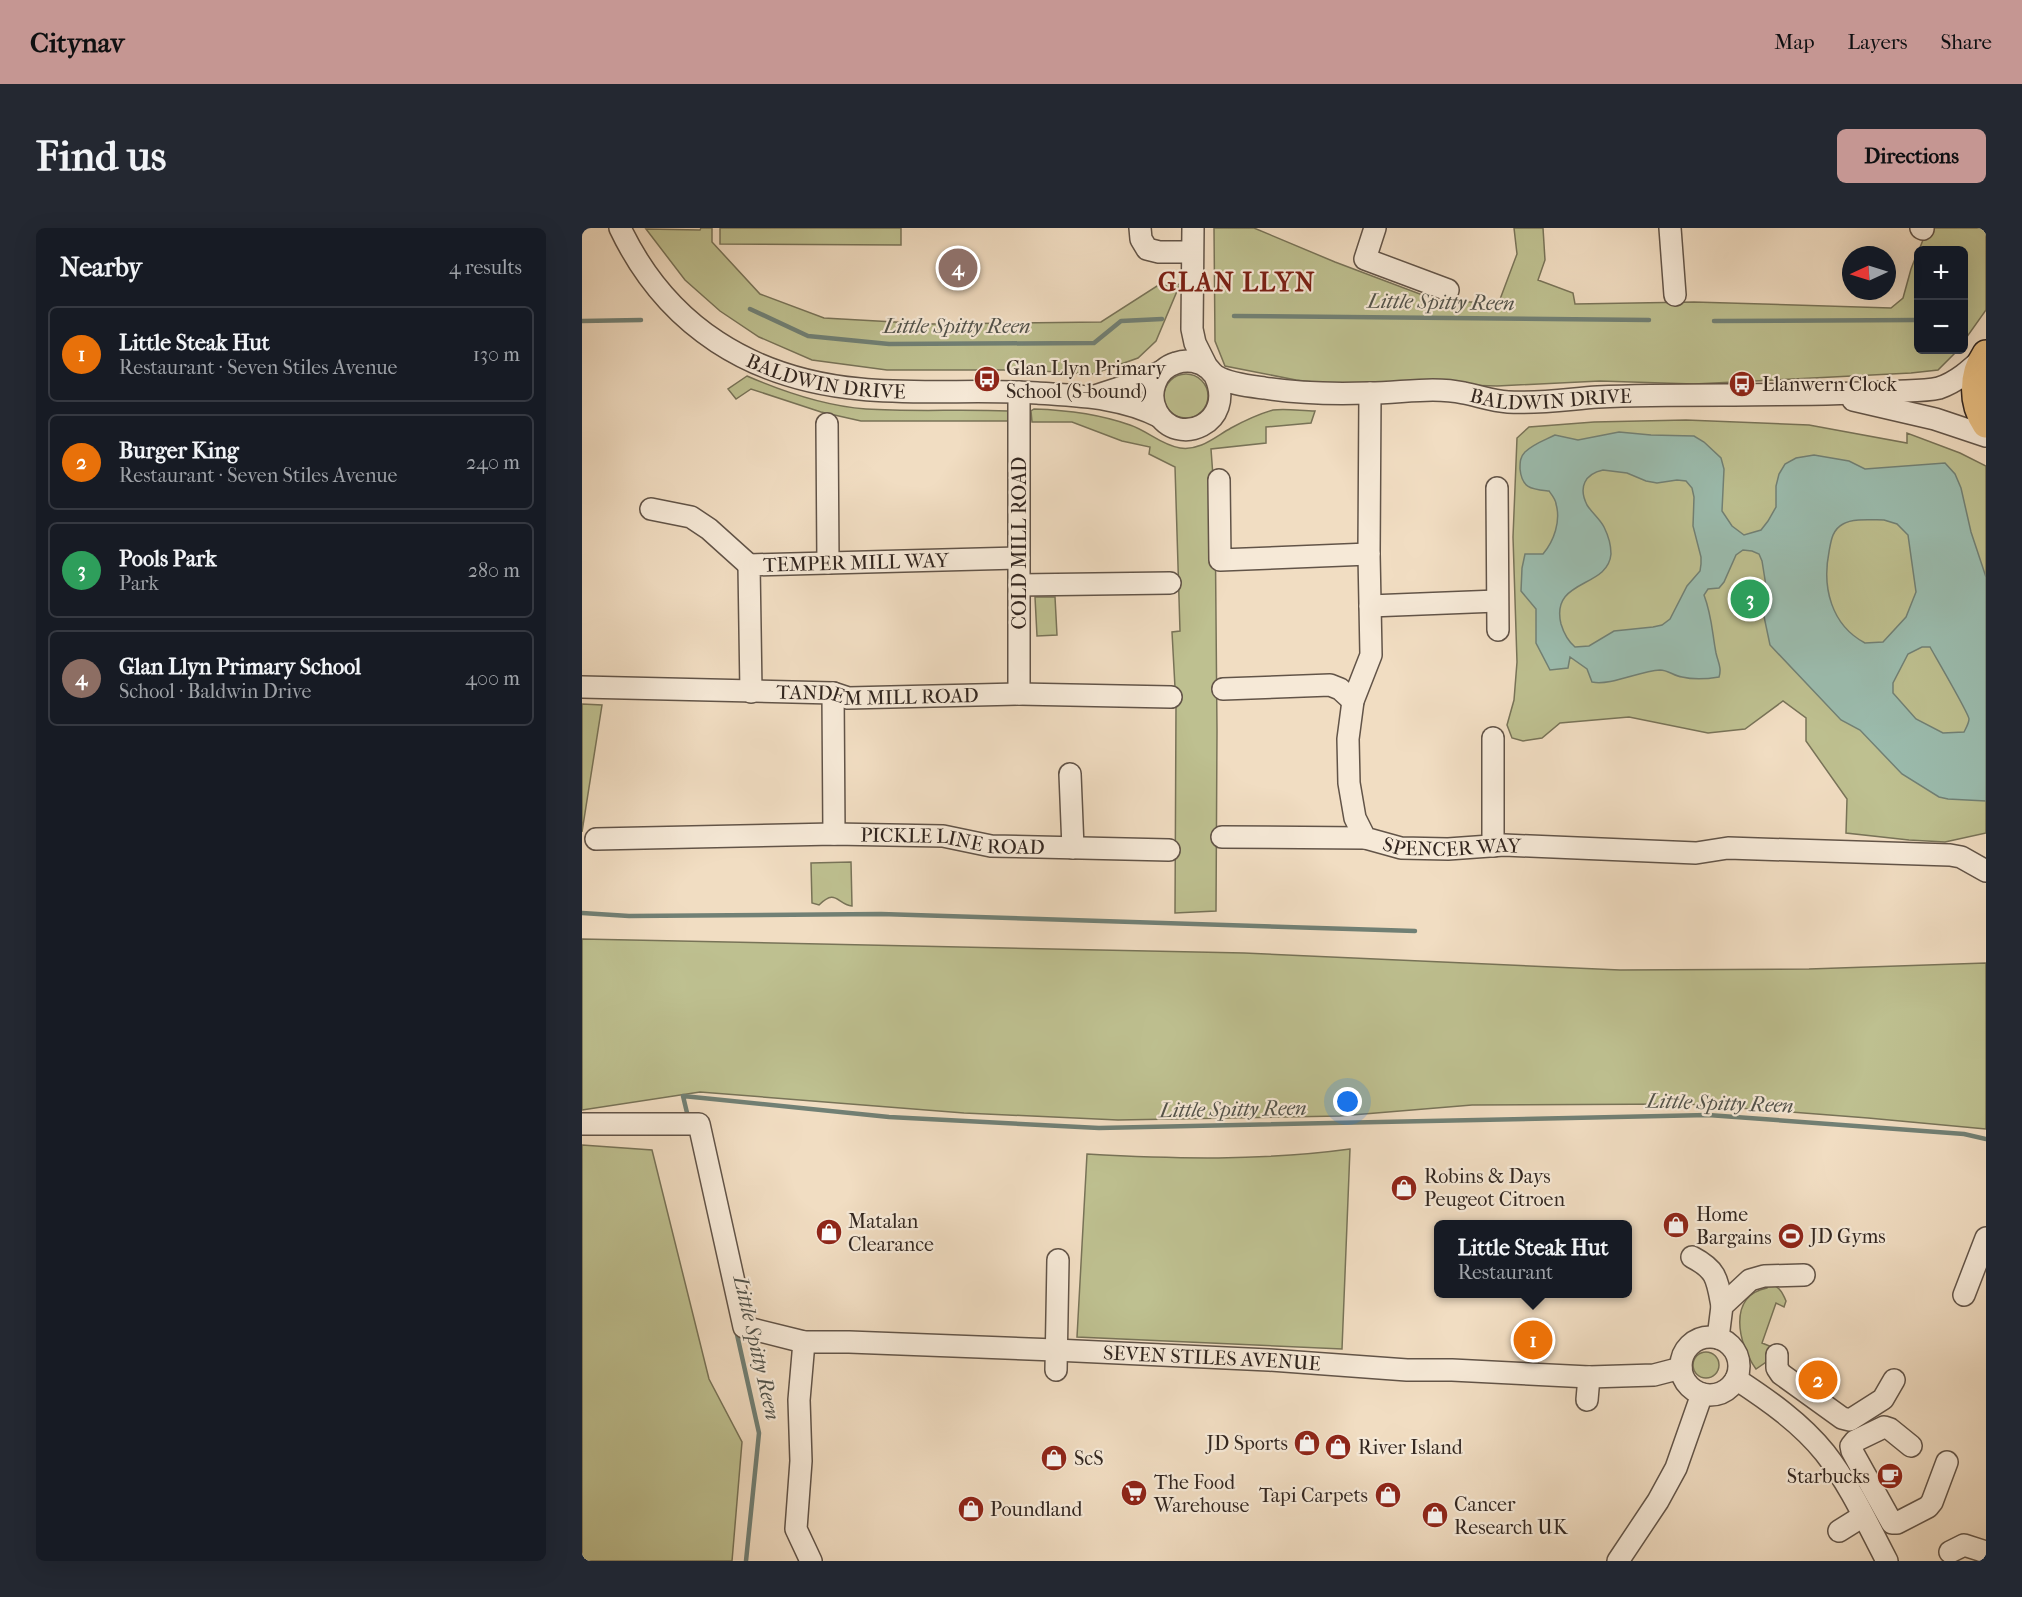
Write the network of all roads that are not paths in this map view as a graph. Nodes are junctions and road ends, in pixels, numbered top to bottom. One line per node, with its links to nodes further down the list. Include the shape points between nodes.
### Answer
1 (620, 228): 14 (street, BALDWIN DRIVE, via 633,255 667,299 715,342 755,364 810,381 862,390)
2 (1140, 228): 6 (street, via 1148,249)
3 (1193, 228): 6 (street)
4 (1376, 228): 7 (street, via 1365,259)
5 (1670, 228): 8 (street)
6 (1192, 252): 9 (street)
7 (1448, 290)
8 (1675, 295)
9 (1192, 329): 11 (street, via 1185,346); 12 (street)
10 (1985, 355): 16 (street, via 1954,382 1937,388); 21 (main road, via 1975,381 1976,400)
11 (1167, 367): 12 (street, via 1196,362); 17 (street, via 1141,381); 19 (street, via 1153,390)
12 (1211, 372): 13 (street, via 1242,384); 18 (street, via 1220,387)
13 (1272, 389): 15 (street, BALDWIN DRIVE); 18 (street, via 1241,397)
14 (1019, 392): 17 (street, BALDWIN DRIVE); 27 (street, COLD MILL ROAD)
15 (1370, 393): 16 (street, BALDWIN DRIVE, via 1461,392 1510,402 1616,396); 26 (street, SPENCER WAY)
16 (1832, 395): 22 (street, via 1935,419)
17 (1094, 397): 19 (street, via 1141,407)
18 (1218, 410): 19 (street, via 1212,419 1193,429 1171,426)
19 (1160, 417)
20 (827, 424): 28 (street)
21 (1986, 424)
22 (1986, 436)
23 (1219, 480): 26 (street, via 1220,560)
24 (1497, 488): 32 (street)
25 (651, 509): 29 (street, via 691,517)
26 (1369, 554): 33 (street, SPENCER WAY)
27 (1019, 558): 28 (street, TEMPER MILL WAY); 31 (street, COLD MILL ROAD)
28 (828, 562): 29 (street, TEMPER MILL WAY)
29 (749, 565): 37 (street, TEMPER MILL WAY)
30 (1170, 583): 31 (street)
31 (1019, 585): 39 (street, COLD MILL ROAD)
32 (1497, 601): 33 (street); 34 (street)
33 (1370, 606): 41 (street, SPENCER WAY, via 1371,655)
34 (1498, 630)
35 (582, 687): 37 (street, TANDEM MILL ROAD)
36 (1223, 689): 41 (street, via 1330,685)
37 (751, 692): 38 (street, TANDEM MILL ROAD)
38 (833, 693): 39 (street, TANDEM MILL ROAD, via 848,698); 44 (street, PICKLE LINE ROAD)
39 (1019, 694): 40 (street, TANDEM MILL ROAD)
40 (1171, 697)
41 (1353, 701): 46 (street, SPENCER WAY, via 1348,739 1349,783 1355,818)
42 (1493, 738): 48 (street)
43 (1070, 774): 49 (street, PICKLE LINE ROAD)
44 (834, 834): 47 (street, PICKLE LINE ROAD); 49 (street, PICKLE LINE ROAD, via 943,836 991,846)
45 (1222, 837): 46 (street)
46 (1365, 837): 48 (street, SPENCER WAY, via 1401,848)
47 (596, 839)
48 (1494, 846): 51 (street, SPENCER WAY, via 1696,853 1728,848 1950,855)
49 (1073, 848): 50 (street, PICKLE LINE ROAD)
50 (1169, 850)
51 (1986, 872)
52 (582, 1124): 60 (street, SEVEN STILES AVENUE, via 699,1124 744,1327)
53 (1986, 1238): 57 (street)
54 (1692, 1257): 58 (street, via 1708,1265 1717,1278)
55 (1058, 1260): 62 (street)
56 (1804, 1275): 58 (street, via 1750,1280)
57 (1964, 1296)
58 (1722, 1306): 59 (street)
59 (1718, 1338): 63 (street, via 1702,1338 1689,1346); 65 (street, via 1737,1354)
60 (804, 1342): 62 (street, SEVEN STILES AVENUE, via 849,1350); 75 (street, via 798,1400 801,1461 796,1529)
61 (1777, 1355): 66 (street, via 1781,1374 1850,1420 1883,1399)
62 (1056, 1360): 64 (street, SEVEN STILES AVENUE, via 1213,1367 1269,1360 1344,1373)
63 (1681, 1368): 64 (street, SEVEN STILES AVENUE, via 1654,1374); 67 (street, via 1687,1384)
64 (1588, 1377): 68 (street)
65 (1736, 1379): 67 (street, via 1725,1391); 71 (street, via 1812,1439 1834,1465)
66 (1894, 1380)
67 (1702, 1394): 76 (street, via 1676,1468)
68 (1587, 1400)
69 (1911, 1446): 70 (street, via 1884,1427 1851,1446 1892,1523 1928,1507)
70 (1947, 1462)
71 (1863, 1516): 72 (street); 77 (street)
72 (1839, 1531)
73 (1950, 1552): 74 (street, via 1965,1545)
74 (1986, 1552)
75 (811, 1561)
76 (1618, 1561)
77 (1887, 1561)

